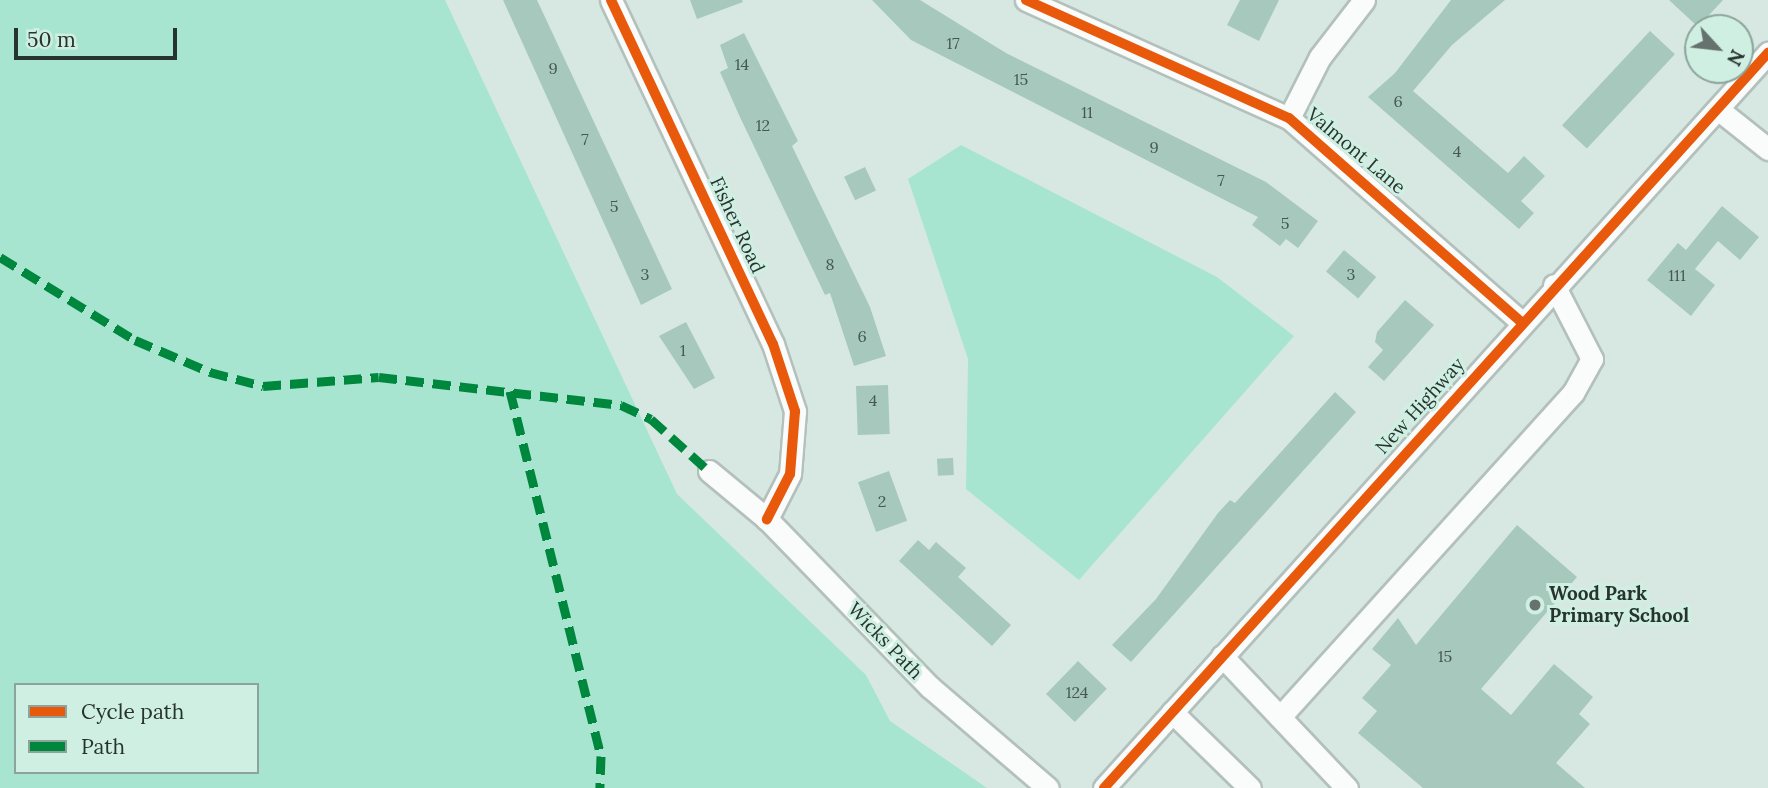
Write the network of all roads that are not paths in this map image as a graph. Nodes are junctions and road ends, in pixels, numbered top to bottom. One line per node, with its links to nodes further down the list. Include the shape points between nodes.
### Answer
1 (611, 0): 11 (street, Fisher Road, via 773,344 795,411 790,474)
2 (1027, 0): 6 (street, Valmont Lane)
3 (1364, 0): 6 (street, via 1320,57)
4 (1768, 53): 5 (street, New Highway)
5 (1719, 110): 7 (street); 8 (street, New Highway)
6 (1289, 118): 9 (street, Valmont Lane)
7 (1768, 149)
8 (1554, 285): 9 (street, New Highway); 14 (street, via 1592,359 1573,393)
9 (1520, 321): 12 (street, New Highway)
10 (709, 471): 11 (street, Wicks Path)
11 (767, 519): 15 (street, Wicks Path, via 930,687)
12 (1222, 656): 13 (street, New Highway); 14 (street)
13 (1172, 712): 16 (street, New Highway); 17 (street)
14 (1280, 717): 18 (street)
15 (1048, 788)
16 (1104, 788)
17 (1250, 788)
18 (1347, 788)

